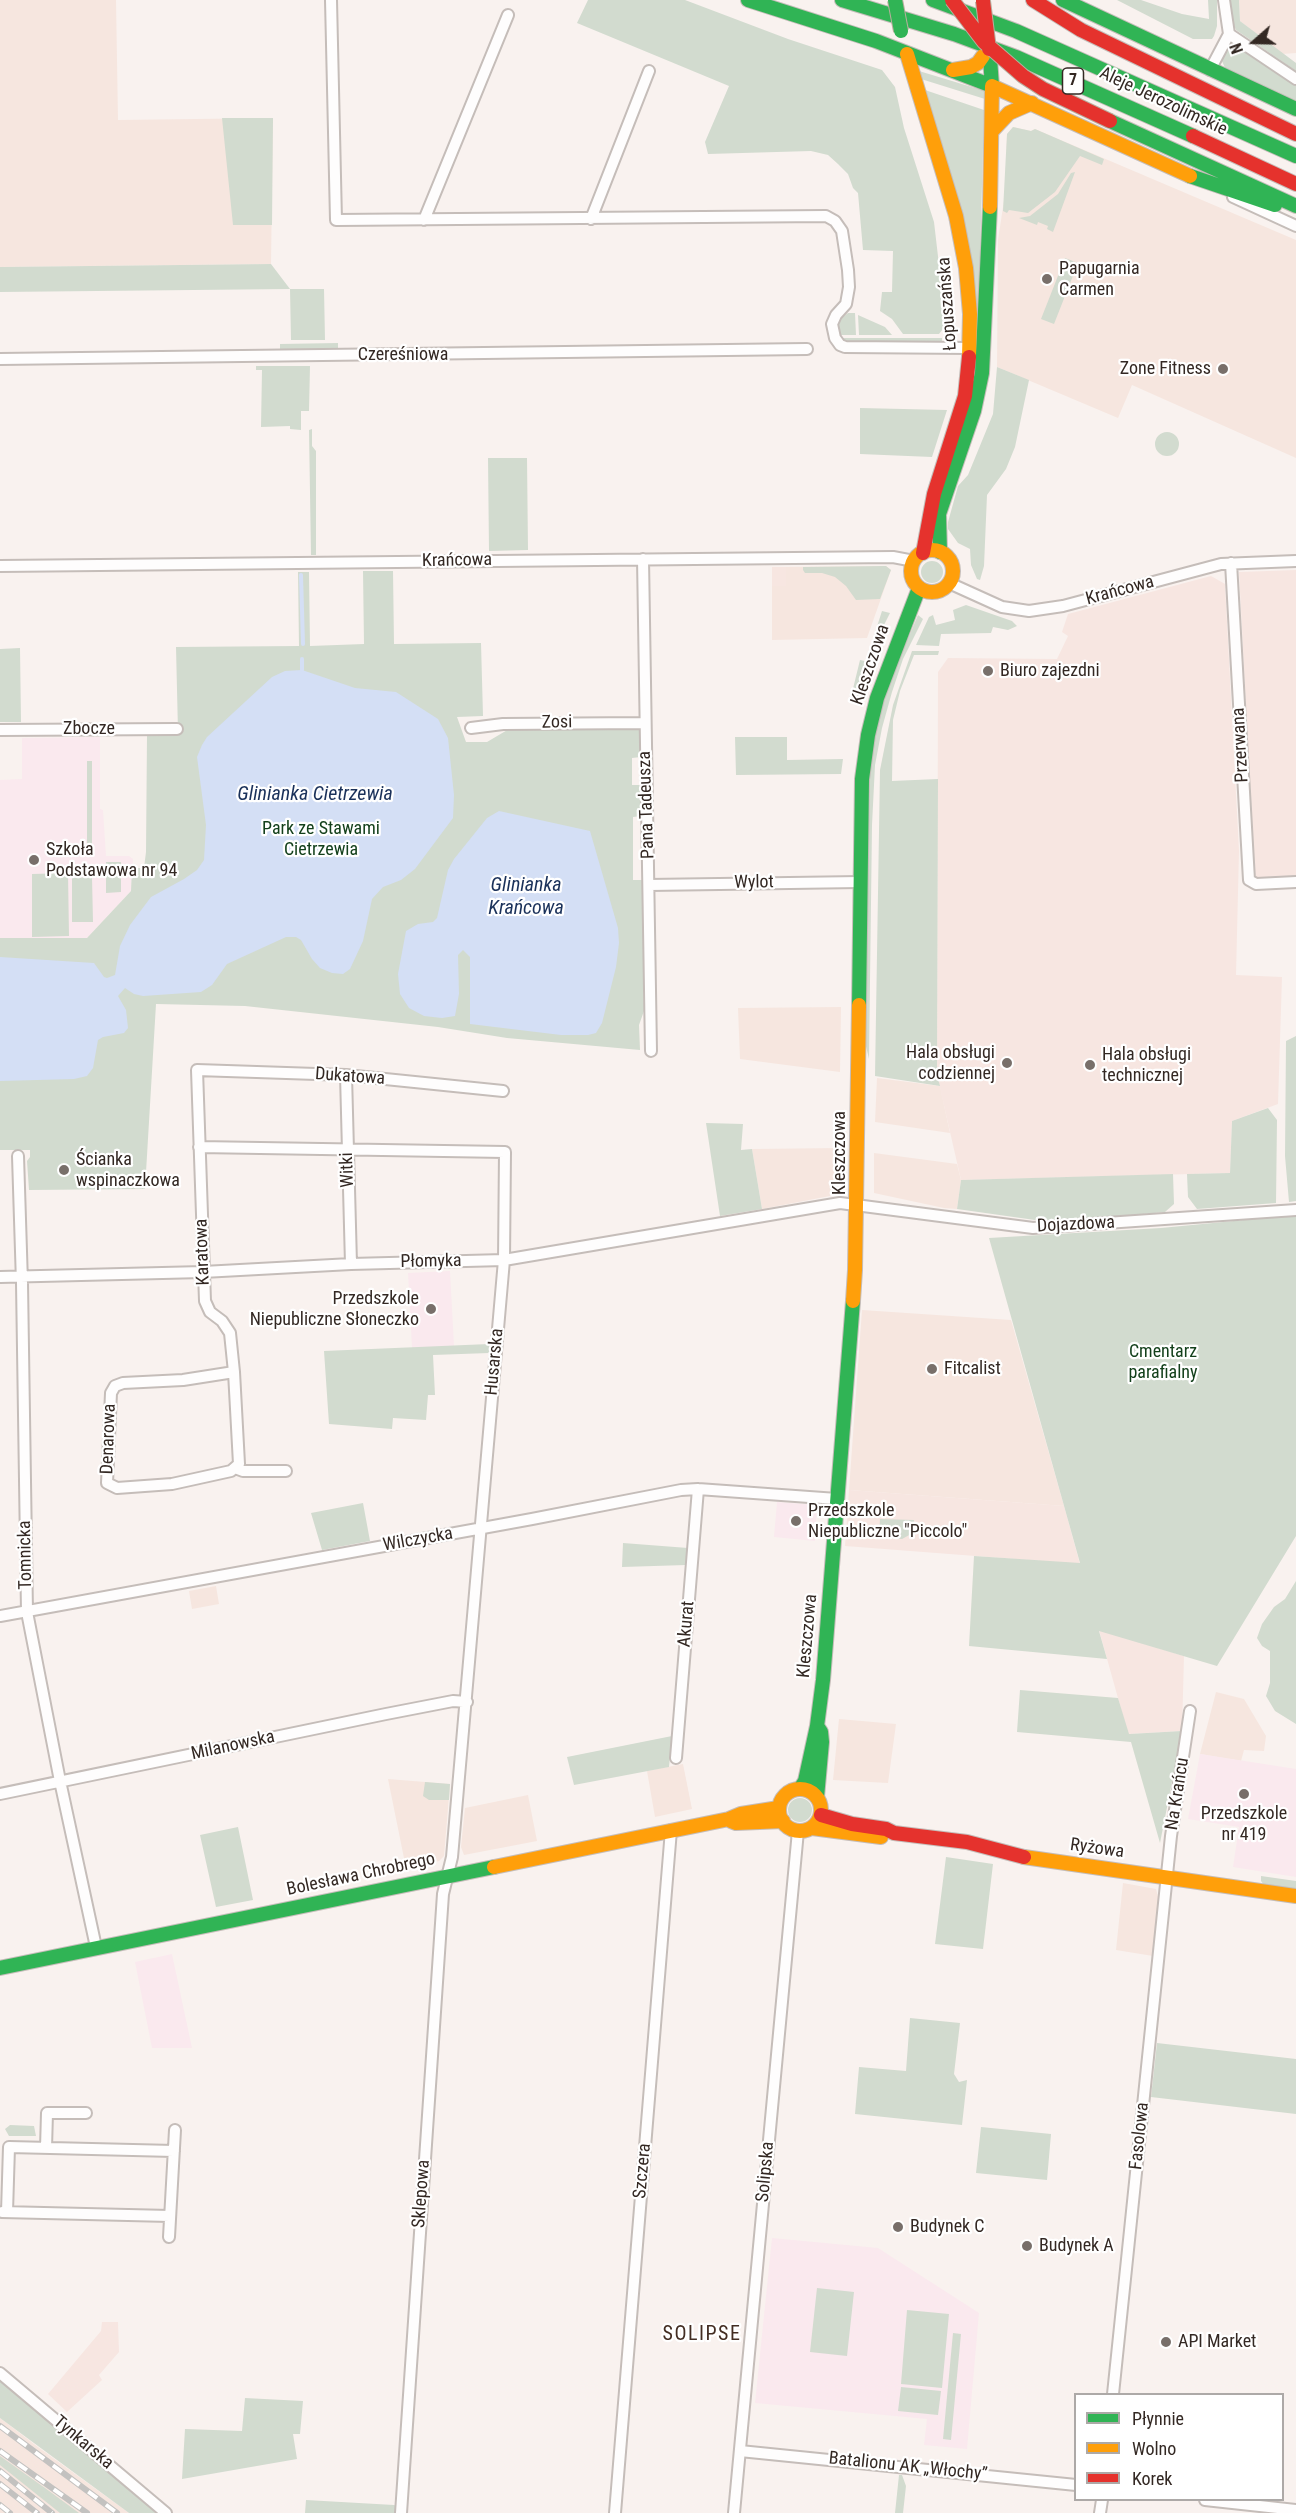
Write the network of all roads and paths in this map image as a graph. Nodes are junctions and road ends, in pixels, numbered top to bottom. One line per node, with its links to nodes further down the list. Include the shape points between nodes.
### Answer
1 (331, 0): 30 (street, via 336,220)
2 (748, 0): 13 (main road)
3 (842, 0): 26 (main road, Aleje Jerozolimskie / 7, via 954,34 1036,66)
4 (895, 0): 13 (main road, Łopuszańska, bridge)
5 (933, 0): 24 (main road, Aleje Jerozolimskie / 7, via 1026,35)
6 (952, 0): 27 (main road, bridge, via 984,42 1044,89)
7 (1033, 0): 23 (main road, via 1081,30)
8 (1063, 0): 15 (main road)
9 (1224, 0): 12 (street)
10 (983, 1): 14 (main road, Łopuszańska, bridge, via 989,42)
11 (508, 15): 30 (street)
12 (1229, 34): 15 (street); 18 (street)
13 (907, 54): 17 (main road); 32 (main road, Łopuszańska, via 956,216 970,314)
14 (987, 57): 17 (main road, via 971,67); 19 (main road, Łopuszańska)
15 (1210, 70): 21 (main road)
16 (649, 71): 29 (street)
17 (950, 71): 19 (main road)
18 (1296, 79)
19 (992, 86): 20 (main road); 22 (main road, Łopuszańska)
20 (1032, 103): 22 (main road, via 1010,113); 25 (main road)
21 (1296, 109)
22 (992, 131): 35 (main road, Łopuszańska, via 982,373 972,419 943,498)
23 (1296, 134)
24 (1296, 156)
25 (1190, 176): 28 (main road); 31 (street)
26 (1296, 184)
27 (1296, 206)
28 (1296, 211)
29 (591, 219): 30 (street); 32 (street, via 815,215 833,219 844,236 849,287 846,304 836,315 832,331 840,345)
30 (424, 220)
31 (1296, 226)
32 (970, 348): 36 (main road, Łopuszańska, via 965,396)
33 (807, 349): 34 (street, Czereśniowa)
34 (0, 359)
35 (939, 552): 36 (main road); 41 (main road, via 952,567)
36 (919, 557): 37 (street, Krańcowa); 42 (main road, via 912,576)
37 (643, 559): 40 (street, Krańcowa); 43 (street, Pana Tadeusza)
38 (1296, 561): 39 (street, Krańcowa)
39 (1231, 563): 41 (street, Krańcowa, via 1064,606 1029,611 1002,607); 48 (street, Przerwana, via 1249,880 1256,884)
40 (0, 566)
41 (949, 583): 42 (main road, via 933,592)
42 (919, 588): 47 (main road, Kleszczowa, via 887,668 868,735 862,779)
43 (644, 723): 44 (street, Zosi, via 503,724); 49 (street, Pana Tadeusza)
44 (471, 728)
45 (177, 729): 46 (street, Zbocze)
46 (0, 730)
47 (860, 882): 49 (street, Wylot); 57 (main road, Kleszczowa)
48 (1296, 882)
49 (649, 885): 50 (street, Pana Tadeusza)
50 (651, 1051)
51 (196, 1071): 52 (street, Dukatowa); 54 (street, Karatowa)
52 (346, 1075): 53 (street, Dukatowa); 55 (street, Witki)
53 (503, 1091)
54 (199, 1147): 55 (street, Husarska); 61 (street, Karatowa)
55 (347, 1149): 59 (street, Husarska, via 506,1152); 60 (street, Witki)
56 (18, 1156): 62 (street, Tomnicka)
57 (857, 1205): 58 (street, Dojazdowa, via 1033,1228); 59 (street, Płomyka, via 803,1208); 68 (main road, Kleszczowa)
58 (1296, 1210)
59 (504, 1260): 60 (street, Płomyka); 69 (street, Husarska)
60 (351, 1264): 61 (street, Płomyka)
61 (203, 1272): 62 (street, Płomyka); 64 (street, Karatowa, via 207,1308 230,1333)
62 (22, 1276): 63 (street, Płomyka); 70 (street, Tomnicka)
63 (0, 1277)
64 (234, 1372): 65 (street, Karatowa); 65 (street, Denarowa, via 115,1386 111,1393 106,1480 117,1488 172,1484)
65 (237, 1464): 66 (street, Denarowa, via 243,1472)
66 (286, 1471)
67 (698, 1489): 68 (street, Wilczycka); 69 (street, Wilczycka); 75 (street, Akurat)
68 (837, 1499): 74 (main road, Kleszczowa)
69 (481, 1529): 70 (street, Wilczycka); 72 (street, Husarska)
70 (27, 1612): 71 (street, Wilczycka); 76 (street, Tomnicka)
71 (0, 1616)
72 (467, 1702): 76 (street, Milanowska, via 453,1701 386,1714); 85 (street, Husarska)
73 (1190, 1711): 86 (street, Na Krańcu)
74 (817, 1726): 77 (main road, Kleszczowa); 79 (main road, Kleszczowa, via 822,1742)
75 (676, 1758)
76 (60, 1781): 78 (street, Milanowska); 88 (street, Tomnicka)
77 (800, 1789): 79 (main road); 80 (main road, via 787,1794)
78 (0, 1794)
79 (817, 1797): 81 (main road)
80 (781, 1815): 82 (main road, via 789,1828); 83 (main road, Bolesława Chrobrego, via 736,1823 729,1819)
81 (820, 1815): 82 (main road); 84 (main road, Ryżowa)
82 (805, 1829): 84 (main road, Ryżowa, via 877,1837); 99 (street, Solipska)
83 (671, 1830): 85 (main road, Bolesława Chrobrego); 105 (street, Szczera)
84 (894, 1833): 86 (main road, Ryżowa)
85 (448, 1876): 88 (main road, Bolesława Chrobrego); 104 (street, Sklepowa, via 443,1894)
86 (1167, 1877): 87 (main road, Ryżowa); 98 (street, Fasolowa)
87 (1296, 1896)
88 (96, 1947): 89 (main road, Bolesława Chrobrego)
89 (0, 1968)
90 (86, 2113): 92 (street, via 46,2113)
91 (175, 2130): 93 (street)
92 (46, 2148): 93 (street); 94 (street, via 9,2147)
93 (174, 2151): 95 (street)
94 (4, 2212): 95 (street)
95 (170, 2216): 96 (street)
96 (168, 2236)
97 (0, 2373): 103 (street, Tynkarska)
98 (1113, 2393)
99 (740, 2451): 100 (street, Batalionu AK „Włochy”); 106 (street, Solipska)
100 (1074, 2484)
101 (1222, 2501): 102 (street)
102 (1296, 2510)
103 (166, 2513)
104 (402, 2513)
105 (615, 2513)
106 (734, 2513)

